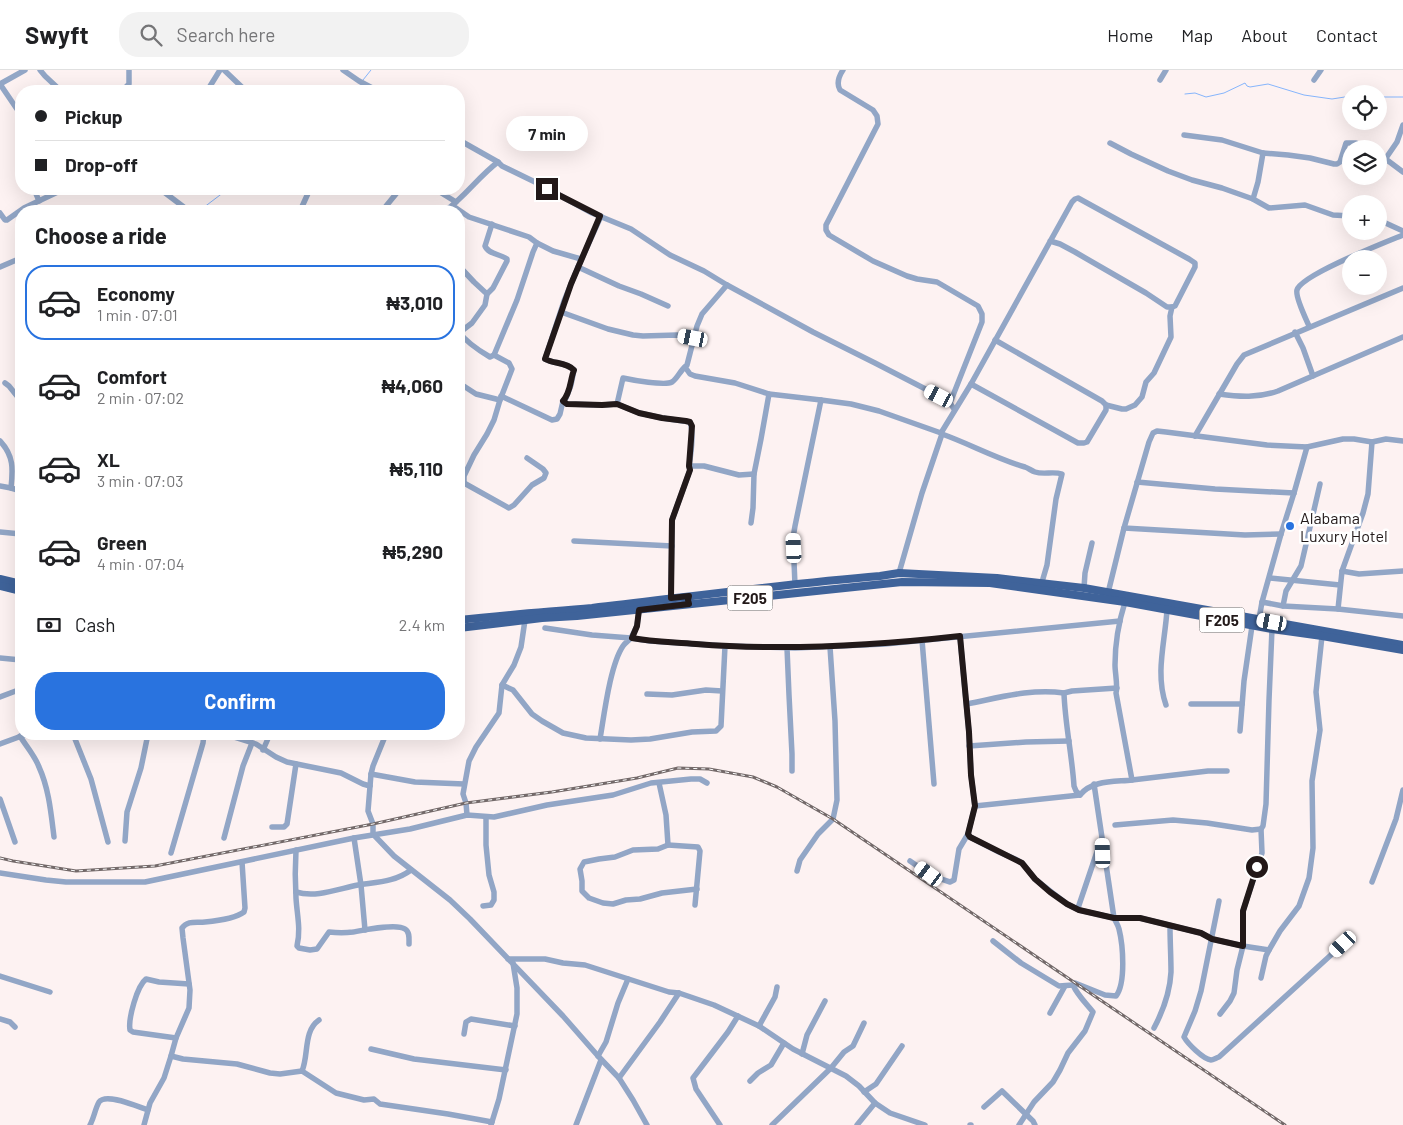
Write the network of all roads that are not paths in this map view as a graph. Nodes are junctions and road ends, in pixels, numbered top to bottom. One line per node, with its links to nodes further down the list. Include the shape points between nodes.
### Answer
1 (25, 70): 12 (street)
2 (40, 70): 13 (street)
3 (129, 70): 14 (street)
4 (220, 70): 15 (street)
5 (224, 70): 16 (street)
6 (343, 70): 17 (street)
7 (843, 70): 82 (street, via 838,82 840,90 873,110 878,124 826,230 829,235 873,261 908,276 937,282 981,310 982,322)
8 (1166, 70): 10 (street)
9 (1320, 70): 11 (street)
10 (1160, 80)
11 (1314, 80)
12 (0, 84): 18 (street)
13 (55, 85)
14 (128, 85)
15 (210, 85)
16 (240, 85)
17 (365, 85)
18 (15, 106)
19 (1403, 125): 25 (street)
20 (1184, 135): 23 (street, via 1222,140)
21 (465, 143): 27 (street)
22 (1110, 143): 36 (street, via 1176,174)
23 (1263, 153): 24 (street, via 1288,154 1337,164); 36 (street)
24 (1342, 156)
25 (1387, 157)
26 (1387, 159): 28 (street)
27 (498, 162): 29 (street); 45 (street)
28 (1403, 172)
29 (465, 194)
30 (36, 195): 37 (street)
31 (52, 195): 37 (street)
32 (168, 195): 40 (street)
33 (395, 195): 41 (street)
34 (443, 195): 38 (street)
35 (464, 195): 38 (street)
36 (1254, 199): 46 (street, via 1268,208 1305,204 1333,216)
37 (39, 201): 39 (street)
38 (455, 204)
39 (31, 205)
40 (181, 205)
41 (387, 205)
42 (0, 213): 44 (street, via 5,220)
43 (465, 213): 47 (street)
44 (15, 214)
45 (600, 216): 52 (street); 57 (street, via 631,229 670,255)
46 (1342, 216)
47 (492, 224): 51 (street); 59 (street, via 484,246 507,259)
48 (1387, 224): 49 (street)
49 (1403, 233): 63 (street, via 1323,270 1299,286 1297,294)
50 (1050, 241): 61 (street); 61 (street, via 1072,202 1078,198 1195,263 1188,283); 69 (street)
51 (537, 243): 52 (street); 70 (street)
52 (581, 259): 55 (street)
53 (15, 260): 54 (street)
54 (0, 266)
55 (578, 267): 60 (street); 62 (street)
56 (465, 272): 59 (street)
57 (727, 285): 68 (street, via 702,314); 82 (street)
58 (1403, 288): 63 (street)
59 (487, 294): 64 (street, via 485,305)
60 (668, 306)
61 (1172, 307): 84 (street, via 1172,337 1146,382 1142,397 1126,409)
62 (561, 312): 68 (street, via 633,335); 81 (street, via 545,359 574,370)
63 (1309, 326): 65 (street)
64 (465, 328)
65 (1295, 332): 72 (street); 78 (street, via 1244,355)
66 (1403, 337): 72 (street)
67 (465, 338): 70 (street, via 478,350)
68 (693, 338): 71 (street)
69 (994, 340): 74 (street); 84 (street)
70 (494, 356): 79 (street, via 509,363 512,369)
71 (685, 367): 77 (street, via 694,376); 83 (street, via 668,384 624,378)
72 (1313, 376): 78 (street, via 1264,396)
73 (5, 383): 76 (street)
74 (970, 384): 84 (street, via 1078,443 1087,442); 85 (street)
75 (465, 387): 79 (street, via 476,394)
76 (15, 394)
77 (769, 394): 80 (street); 95 (street)
78 (1219, 394): 87 (street)
79 (500, 398): 81 (street, via 552,420 560,414); 94 (street, via 488,434)
80 (821, 400): 86 (street, via 879,411); 119 (street, via 793,538)
81 (563, 401): 83 (street, via 567,404)
82 (950, 403): 85 (street)
83 (617, 404): 93 (street, via 639,413 690,422)
84 (1106, 405)
85 (954, 409): 86 (street)
86 (941, 433): 113 (street); 117 (street, via 1016,466 1041,474 1062,474)
87 (1195, 436): 91 (street); 96 (street, via 1152,433)
88 (0, 441): 100 (street, via 11,458)
89 (1403, 441): 90 (street, via 1386,439)
90 (1372, 442): 91 (street, via 1354,439); 111 (street, via 1368,494)
91 (1307, 447): 102 (street)
92 (527, 458): 97 (street, via 546,473 509,508)
93 (689, 466): 95 (street, via 704,466 739,475); 110 (street, via 672,520)
94 (465, 474)
95 (754, 474): 103 (street)
96 (1137, 482): 102 (street); 104 (street)
97 (465, 484)
98 (1320, 484): 116 (street, via 1301,566)
99 (0, 486): 100 (street)
100 (11, 488): 101 (street)
101 (15, 489)
102 (1294, 493): 107 (street)
103 (751, 523)
104 (1124, 528): 107 (street); 124 (street)
105 (0, 532): 106 (street)
106 (15, 533)
107 (1280, 534): 128 (street)
108 (574, 541): 110 (street)
109 (1092, 542): 122 (street)
110 (672, 546): 125 (street)
111 (1342, 571): 112 (street, via 1359,574); 120 (street)
112 (1403, 571)
113 (899, 573): 117 (main road, F205); 119 (main road, F205)
114 (1270, 578): 116 (street)
115 (0, 579): 118 (main road)
116 (1292, 580): 120 (street); 129 (street)
117 (1042, 582): 122 (main road, F205)
118 (15, 583)
119 (795, 585): 126 (main road, F205)
120 (1340, 585): 130 (street)
121 (0, 586): 123 (main road)
122 (1084, 588): 124 (main road, F205)
123 (15, 590)
124 (1108, 593): 135 (main road, F205)
125 (671, 598): 126 (main road, F205); 134 (main road, F205)
126 (689, 600): 127 (main road, F205, via 910,582 990,583); 131 (main road, F205)
127 (1125, 602): 132 (main road, F205); 137 (street)
128 (1262, 602): 129 (street); 135 (street)
129 (1283, 606): 130 (street)
130 (1338, 609): 133 (street)
131 (639, 610): 136 (main road, F205); 144 (street)
132 (1166, 610): 138 (main road, F205); 163 (street, via 1160,668)
133 (1403, 616)
134 (465, 619)
135 (1259, 619): 146 (main road, F205)
136 (525, 620): 139 (main road, F205); 153 (street, via 521,647)
137 (1120, 621): 142 (street); 154 (street, via 1115,658)
138 (1252, 626): 141 (main road, F205); 162 (street)
139 (465, 627)
140 (545, 628): 144 (street)
141 (1272, 629): 143 (main road, F205); 198 (street, via 1266,804)
142 (960, 636): 145 (street); 160 (street)
143 (1322, 636): 150 (main road, F205); 232 (street, via 1316,692 1320,730 1312,781 1310,872 1299,906)
144 (632, 638): 147 (street); 166 (street, via 624,645 614,669)
145 (922, 640): 148 (street); 187 (street)
146 (1403, 645)
147 (725, 646): 149 (street); 156 (street)
148 (830, 647): 149 (street); 214 (street, via 837,800 833,819 818,834 800,860)
149 (788, 648): 180 (street)
150 (1403, 650)
151 (0, 658): 152 (street)
152 (15, 659)
153 (502, 685): 166 (street, via 513,690 532,714 563,733); 186 (street, via 499,713 469,761)
154 (1117, 688): 157 (street); 183 (street)
155 (15, 691): 159 (street)
156 (722, 691): 158 (street); 166 (street, via 721,726 716,731 650,739)
157 (1064, 693): 160 (street, via 1023,693); 174 (street)
158 (648, 694)
159 (0, 697)
160 (967, 704): 177 (street)
161 (1191, 704): 162 (street)
162 (1242, 704): 164 (street)
163 (1166, 705)
164 (1240, 730)
165 (15, 738): 176 (street)
166 (600, 739)
167 (22, 740): 202 (street, via 44,781)
168 (75, 740): 207 (street)
169 (147, 740): 205 (street, via 128,812)
170 (203, 740): 210 (street)
171 (243, 740): 175 (street)
172 (267, 740): 178 (street)
173 (384, 740): 182 (street)
174 (1069, 741): 177 (street); 191 (street, via 1074,786)
175 (252, 743): 178 (street); 203 (street)
176 (0, 744)
177 (969, 746): 193 (street)
178 (263, 750): 179 (street)
179 (296, 764): 189 (street, via 341,773); 197 (street, via 287,824)
180 (792, 770)
181 (1226, 771): 183 (street)
182 (371, 774): 186 (street, via 423,783); 189 (street)
183 (1132, 780): 188 (street)
184 (659, 783): 185 (street, via 691,779); 195 (street, via 613,796); 208 (street)
185 (707, 783)
186 (464, 784): 194 (street)
187 (934, 784)
188 (1094, 784): 191 (street); 201 (street)
189 (370, 786): 199 (street, via 368,811)
190 (1403, 790): 216 (street, via 1396,819)
191 (1080, 795): 193 (street)
192 (0, 799): 206 (street)
193 (975, 806): 200 (street)
194 (467, 815): 195 (street); 199 (street)
195 (486, 817): 222 (street, via 486,845 494,900 491,905)
196 (1115, 825): 198 (street, via 1173,820)
197 (272, 827)
198 (1261, 829): 231 (street, via 1262,853 1243,911)
199 (373, 834): 204 (street); 213 (street)
200 (968, 834): 211 (street, via 959,849 954,880 950,882 929,874); 223 (street, via 1022,863 1050,892)
201 (1103, 836): 223 (street); 224 (street)
202 (54, 837)
203 (224, 838)
204 (354, 838): 209 (street); 217 (street)
205 (125, 841)
206 (15, 842)
207 (108, 842)
208 (668, 845): 218 (street, via 698,847); 218 (street, via 584,862 580,869 582,891 589,898 613,904)
209 (296, 850): 212 (street); 219 (street)
210 (171, 853)
211 (910, 860)
212 (242, 862): 215 (street, via 134,883 66,882); 237 (street, via 244,912 238,916 189,923 182,928)
213 (411, 870): 217 (street, via 391,880); 233 (street, via 450,900)
214 (797, 871)
215 (0, 873)
216 (1372, 882)
217 (361, 885): 219 (street, via 317,894); 226 (street)
218 (697, 889): 221 (street)
219 (296, 892): 226 (street, via 298,948 317,949 329,932)
220 (1219, 901): 227 (street)
221 (695, 904)
222 (483, 906)
223 (1078, 908): 224 (street)
224 (1114, 918): 225 (street, via 1140,918); 238 (street, via 1119,928 1124,967 1120,992 1116,996 1105,995 1075,983)
225 (1170, 926): 227 (street); 253 (street, via 1169,989)
226 (365, 930): 229 (street, via 403,927 408,932)
227 (1212, 939): 230 (street, via 1198,1003 1184,1037 1212,1060); 231 (street)
228 (993, 941): 239 (street, via 1021,963 1059,986)
229 (409, 944)
230 (1343, 944)
231 (1243, 946): 232 (street); 245 (street, via 1234,993)
232 (1269, 950): 235 (street)
233 (510, 961): 236 (street, via 545,959 585,965); 250 (street, via 516,988); 261 (street, via 564,1016)
234 (0, 976): 241 (street)
235 (1261, 978)
236 (628, 979): 242 (street); 261 (street)
237 (190, 984): 255 (street, via 189,1008); 255 (street, via 146,979 141,983 132,1012 129,1024 133,1032)
238 (1073, 985): 239 (street); 271 (street, via 1077,995 1093,1012 1056,1076)
239 (1065, 986): 244 (street)
240 (777, 987): 251 (street, via 773,1002)
241 (50, 992)
242 (679, 993): 246 (street); 265 (street)
243 (825, 1001): 259 (street, via 807,1035)
244 (1050, 1013)
245 (1220, 1014)
246 (738, 1016): 251 (street); 278 (street, via 693,1078)
247 (0, 1019): 252 (street)
248 (318, 1020): 264 (street, via 311,1027)
249 (864, 1023): 262 (street, via 853,1046)
250 (515, 1026): 254 (street, via 471,1019 466,1022); 263 (street)
251 (759, 1026): 256 (street)
252 (15, 1027)
253 (1154, 1028)
254 (464, 1034)
255 (176, 1038): 260 (street)
256 (784, 1043): 259 (street); 266 (street, via 771,1065)
257 (902, 1046): 267 (street, via 876,1084)
258 (372, 1049): 263 (street, via 414,1059)
259 (802, 1054): 262 (street)
260 (171, 1056): 264 (street, via 238,1064 270,1073); 270 (street)
261 (599, 1058): 265 (street); 276 (street)
262 (831, 1068): 267 (street); 279 (street)
263 (506, 1070): 273 (street)
264 (302, 1071): 273 (street, via 336,1093)
265 (619, 1078): 277 (street)
266 (750, 1081)
267 (864, 1092): 268 (street)
268 (875, 1103): 272 (street); 280 (street)
269 (984, 1108): 271 (street, via 1002,1092)
270 (148, 1110): 274 (street, via 104,1098 100,1100); 275 (street)
271 (1026, 1115): 282 (street); 283 (street)
272 (911, 1123): 281 (street)
273 (492, 1124)
274 (90, 1125)
275 (144, 1125)
276 (576, 1125)
277 (647, 1125)
278 (720, 1125)
279 (772, 1125)
280 (857, 1125)
281 (926, 1125)
282 (1018, 1125)
283 (1035, 1125)

